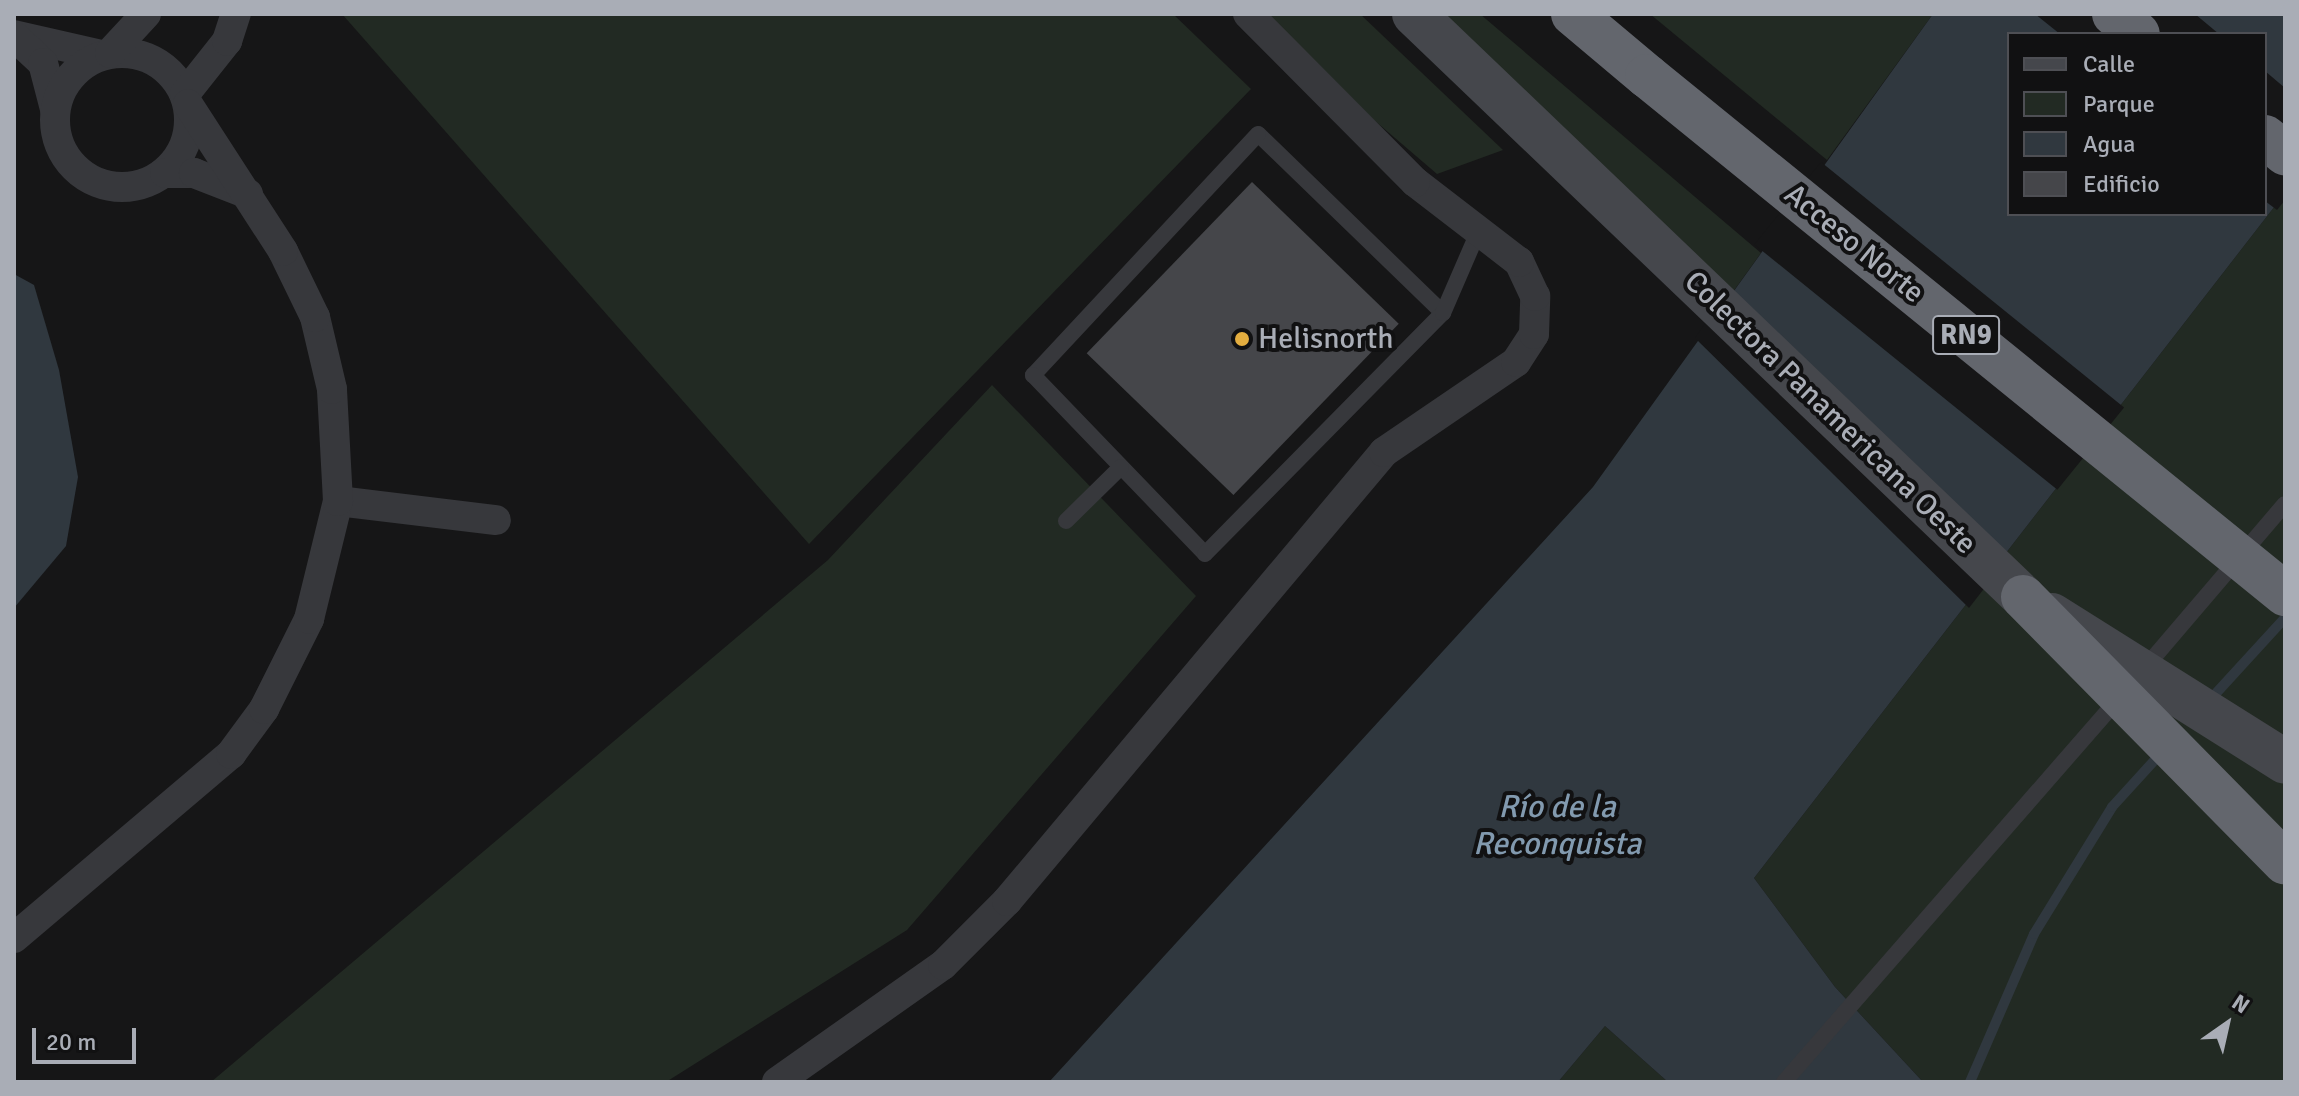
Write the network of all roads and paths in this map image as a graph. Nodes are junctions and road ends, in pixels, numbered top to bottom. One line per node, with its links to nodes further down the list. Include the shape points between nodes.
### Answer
1 (146, 14): 9 (street)
2 (236, 14): 10 (street, via 227,41)
3 (1248, 14): 16 (street, via 1415,182)
4 (1414, 14): 24 (main road, Colectora Panamericana Oeste)
5 (1573, 14): 23 (highway, Acceso Norte / RN9, bridge)
6 (2114, 14): 7 (highway)
7 (2136, 32)
8 (14, 36): 9 (street); 11 (street, via 43,63)
9 (105, 54): 10 (street, via 141,54 167,69); 11 (street, via 70,75)
10 (187, 99): 14 (street, via 187,142); 15 (street)
11 (55, 109): 14 (street, via 63,154 99,184 144,184)
12 (2267, 139): 13 (highway)
13 (2285, 153)
14 (165, 173): 15 (street, via 194,173)
15 (249, 194): 19 (street, via 315,317 332,389)
16 (1479, 230): 17 (lane); 28 (street, via 1519,262 1531,279 1536,316 1527,349 1502,373 1384,452 1007,901 943,965)
17 (1443, 313): 18 (lane, via 1205,554); 18 (lane, via 1258,134 1033,375)
18 (1121, 467): 22 (lane)
19 (338, 501): 21 (street); 27 (street, via 309,619 288,666 231,754)
20 (2285, 504): 29 (lane)
21 (496, 520)
22 (1066, 521)
23 (2285, 594)
24 (2023, 597): 25 (main road, Colectora Panamericana Oeste, bridge); 26 (highway, bridge)
25 (2285, 762)
26 (2285, 863)
27 (14, 938)
28 (777, 1082)
29 (1784, 1082)

